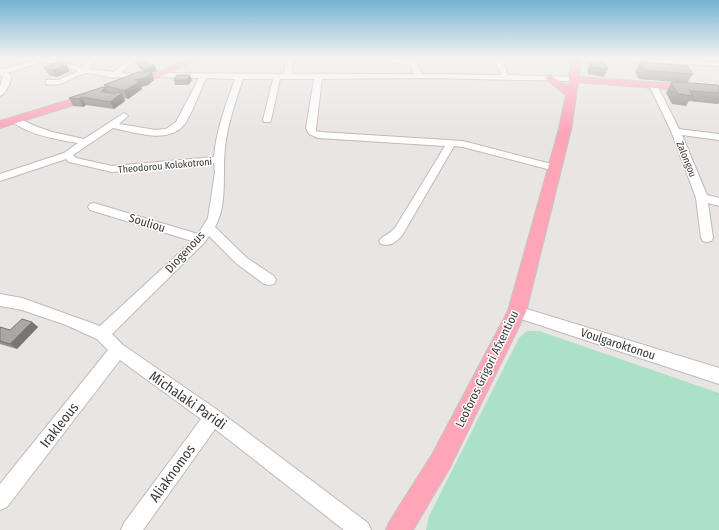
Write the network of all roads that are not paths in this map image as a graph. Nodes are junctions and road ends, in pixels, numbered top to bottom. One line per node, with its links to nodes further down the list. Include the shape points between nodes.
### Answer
1 (6, 83): 15 (street)
2 (129, 83): 10 (main road)
3 (200, 83): 20 (street, via 180,124 169,131 156,133)
4 (238, 83): 26 (street, Diogenous, via 220,146)
5 (277, 83): 18 (street)
6 (317, 83): 24 (street, via 311,128 314,134 325,137)
7 (562, 83): 12 (main road)
8 (562, 83): 12 (street)
9 (573, 83): 12 (main road, Leoforos Grigori Afxentiou)
10 (123, 85)
11 (653, 85): 12 (main road); 13 (main road); 21 (street, Zalongou)
12 (572, 87): 27 (main road, Leoforos Grigori Afxentiou)
13 (719, 90)
14 (103, 93): 17 (main road)
15 (0, 94)
16 (124, 116): 20 (street)
17 (15, 120): 19 (main road); 23 (street, via 48,134)
18 (267, 120)
19 (0, 125)
20 (112, 125): 23 (street)
21 (676, 131): 22 (street); 29 (street, Zalongou)
22 (719, 137)
23 (85, 142): 25 (street)
24 (451, 143): 27 (street, via 489,150); 35 (street, via 399,231)
25 (67, 155): 26 (street, Theodorou Kolokotroni, via 73,160 112,170); 28 (street)
26 (219, 160): 32 (street, Diogenous, via 220,172 214,218)
27 (555, 168): 38 (main road, Leoforos Grigori Afxentiou)
28 (0, 178)
29 (702, 198): 30 (street); 33 (street, Zalongou)
30 (719, 202)
31 (94, 207): 34 (street, Souliou)
32 (208, 227): 34 (street, Diogenous); 36 (street, via 242,261)
33 (707, 238)
34 (201, 239): 39 (street, Diogenous)
35 (385, 241)
36 (269, 280)
37 (0, 300): 39 (street, Michalaki Paridi, via 22,304)
38 (517, 312): 41 (street, Voulgaroktonou); 46 (main road, Leoforos Grigori Afxentiou, via 442,461)
39 (102, 334): 40 (street, Michalaki Paridi)
40 (118, 350): 42 (street, Michalaki Paridi); 43 (street, Irakleous)
41 (719, 376)
42 (213, 417): 44 (street, Aliaknomos); 45 (street, Michalaki Paridi)
43 (0, 500)
44 (131, 530)
45 (361, 530)
46 (399, 530)

